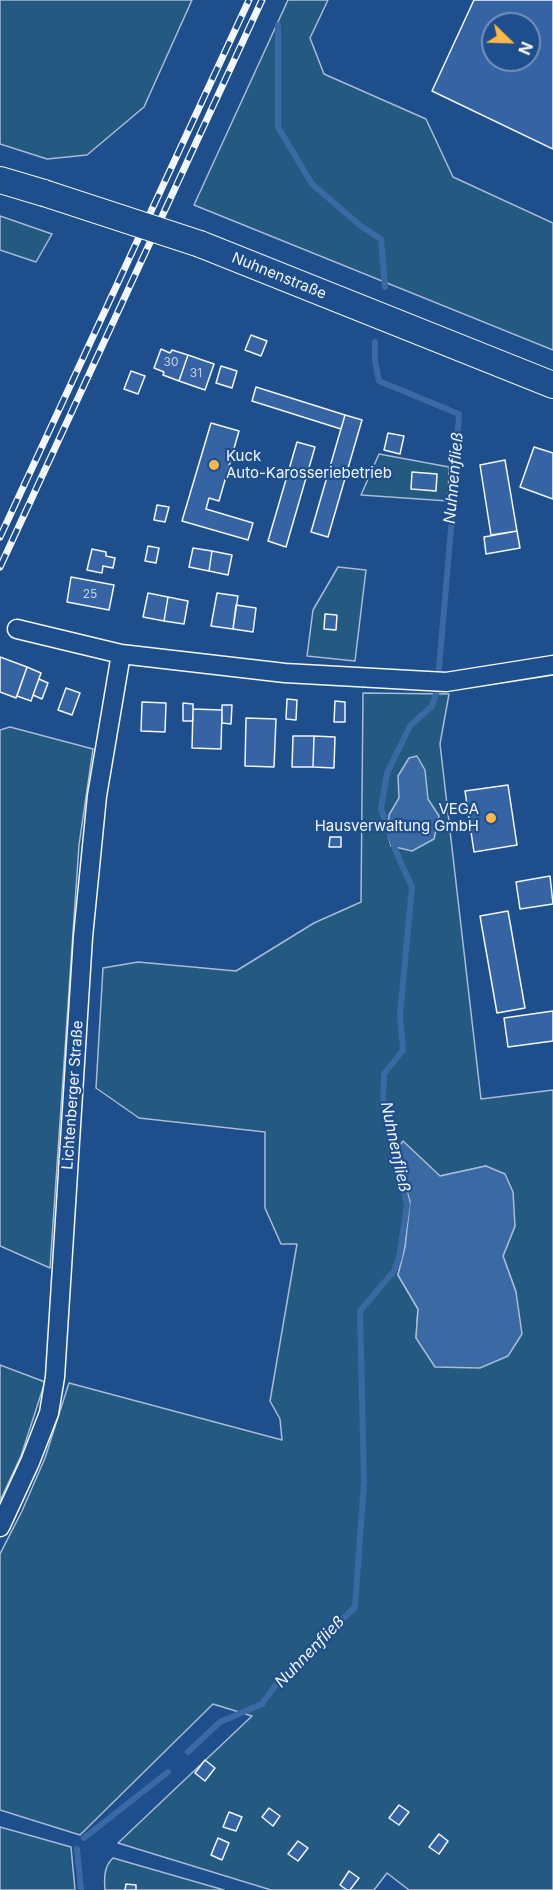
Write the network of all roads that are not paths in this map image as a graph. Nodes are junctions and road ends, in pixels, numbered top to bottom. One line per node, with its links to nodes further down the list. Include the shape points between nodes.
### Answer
1 (0, 180): 2 (main road, Nuhnenstraße, bridge, via 200,244)
2 (553, 385)
3 (16, 629): 4 (street)
4 (121, 654): 5 (street, via 285,673 446,682); 6 (street, Lichtenberger Straße, via 97,796 83,937 55,1377 49,1413)
5 (553, 665)
6 (0, 1527)

